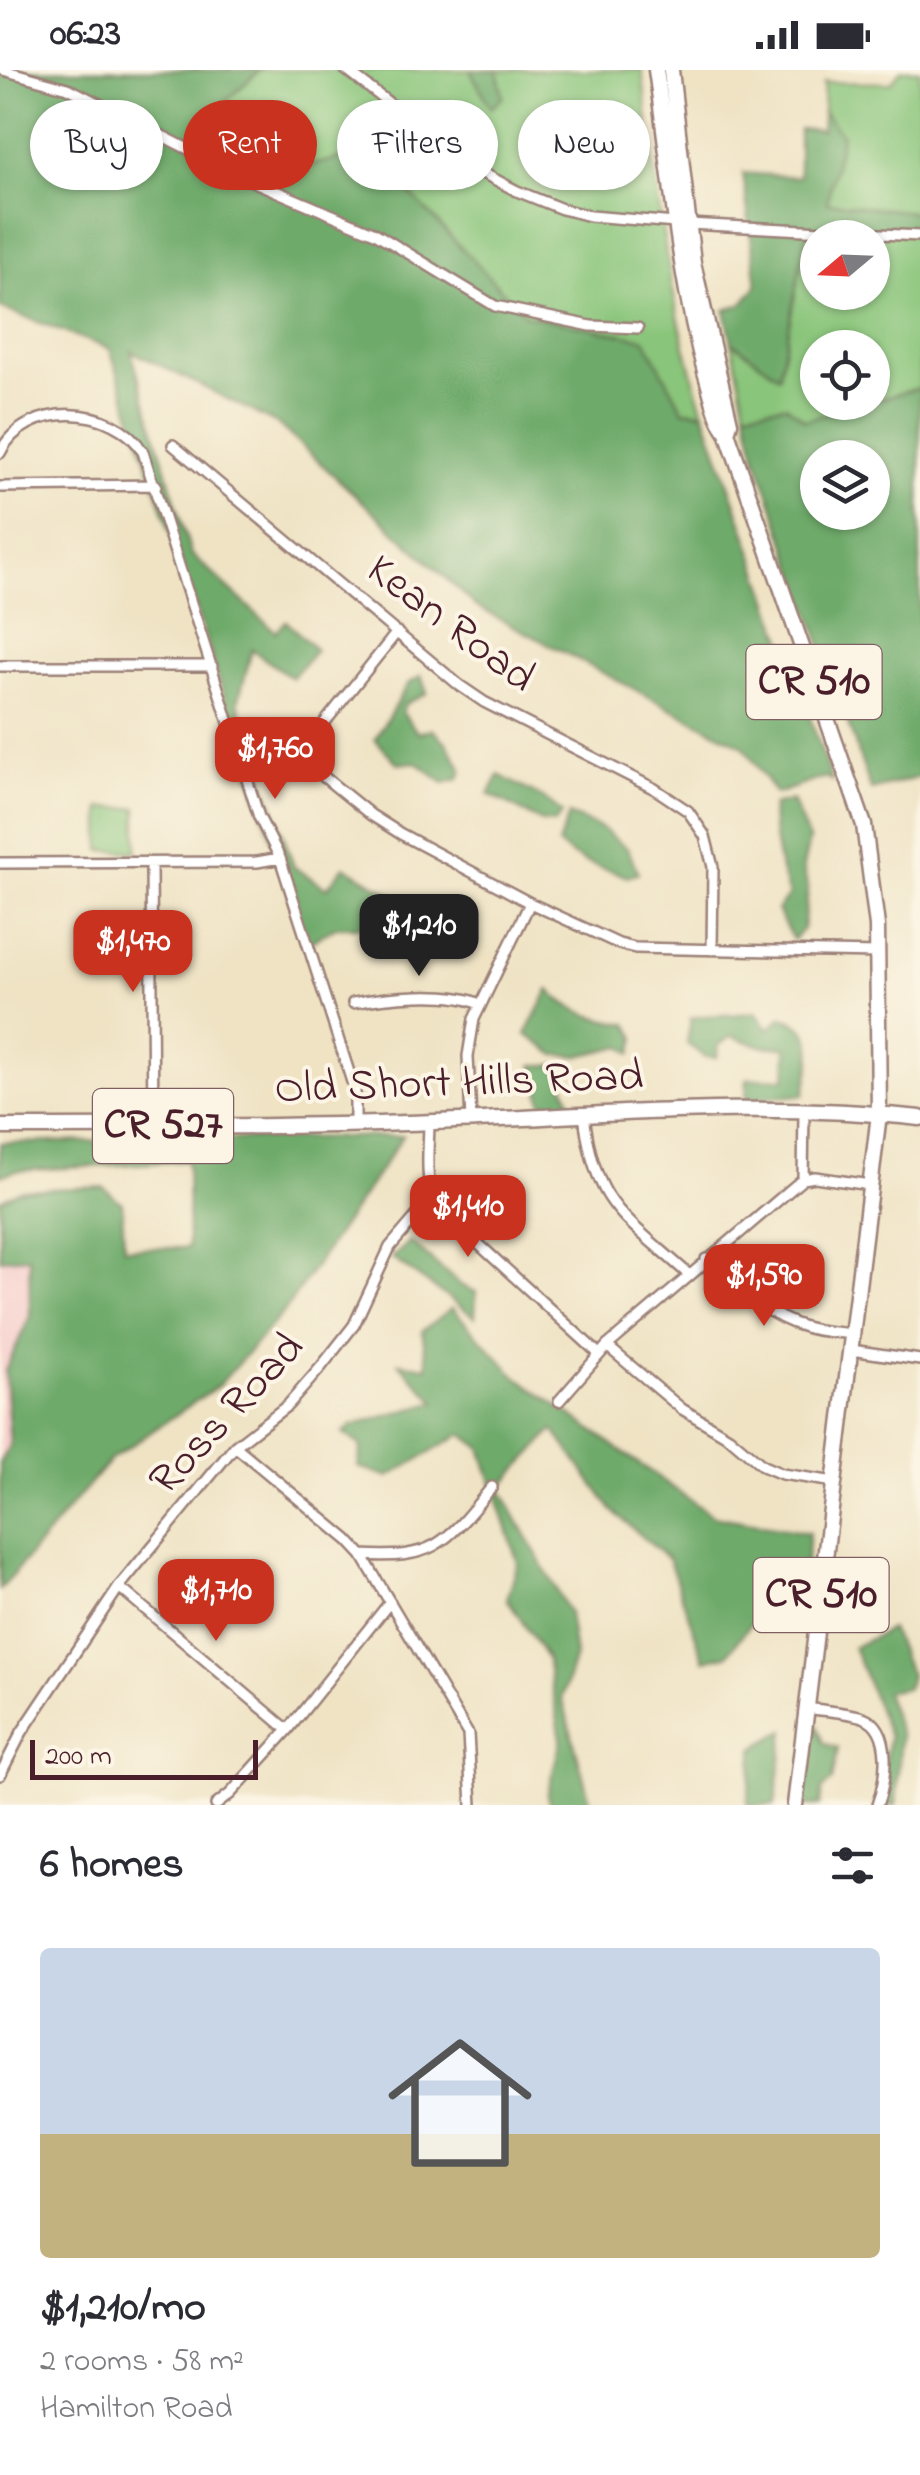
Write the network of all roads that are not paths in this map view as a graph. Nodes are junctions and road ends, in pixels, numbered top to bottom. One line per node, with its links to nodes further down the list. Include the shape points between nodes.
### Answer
1 (3, 70): 7 (street, via 68,88 375,234 494,306 590,326)
2 (346, 70): 5 (street, via 475,168 517,191 590,216)
3 (656, 70): 5 (main road)
4 (672, 70): 5 (main road, CR 510)
5 (681, 223): 6 (street); 22 (main road, CR 510, via 727,432 864,826)
6 (920, 236)
7 (638, 328)
8 (174, 445): 12 (street, Kean Road)
9 (0, 453): 10 (street, via 24,425 87,415 133,437)
10 (156, 485): 11 (street); 14 (street)
11 (0, 488)
12 (398, 632): 16 (street); 21 (street, Kean Road, via 484,702 688,810 705,836 712,867)
13 (0, 666): 14 (street)
14 (212, 666): 17 (street, via 260,817)
15 (264, 736): 16 (street)
16 (298, 756): 20 (street, via 391,828)
17 (280, 858): 19 (street); 31 (street, via 356,1091)
18 (0, 863): 19 (street)
19 (151, 863): 32 (street)
20 (530, 903): 21 (street, via 635,948); 24 (street)
21 (712, 950): 22 (street)
22 (878, 953): 27 (main road, CR 510)
23 (353, 1004): 24 (street, via 460,998)
24 (479, 1004): 29 (street, via 468,1046)
25 (804, 1112): 26 (main road, Old Short Hills Road / CR 527); 27 (main road, Old Short Hills Road / CR 527); 34 (street)
26 (584, 1114): 29 (main road, Old Short Hills Road / CR 527); 38 (street, via 589,1158 608,1200)
27 (879, 1114): 28 (main road, Old Short Hills Road / CR 527); 35 (main road, CR 510)
28 (920, 1118)
29 (470, 1120): 30 (main road, Old Short Hills Road / CR 527)
30 (428, 1122): 31 (main road, Old Short Hills Road / CR 527); 36 (street)
31 (355, 1123): 32 (main road, Old Short Hills Road / CR 527)
32 (152, 1126): 33 (main road, Old Short Hills Road / CR 527)
33 (0, 1127)
34 (803, 1179): 35 (street); 37 (street)
35 (870, 1184): 39 (main road, CR 510)
36 (432, 1198): 40 (street); 44 (street, Ross Road, via 390,1247 354,1325 321,1367 288,1405)
37 (706, 1259): 38 (street); 39 (street, via 791,1322)
38 (688, 1274): 40 (street)
39 (853, 1334): 41 (main road, CR 510)
40 (603, 1350): 43 (street); 45 (street, via 763,1466)
41 (851, 1350): 42 (street); 45 (main road, CR 510)
42 (920, 1360)
43 (560, 1400)
44 (235, 1446): 47 (street); 48 (street, Ross Road)
45 (835, 1482): 50 (main road, CR 510)
46 (492, 1487): 47 (street, via 444,1542 425,1552)
47 (362, 1555): 49 (street)
48 (119, 1587): 51 (street); 52 (street, Ross Road)
49 (390, 1602): 51 (street); 54 (street, via 468,1734)
50 (807, 1708): 55 (main road, CR 510); 56 (street, via 873,1723 886,1763)
51 (288, 1730): 53 (street)
52 (0, 1775)
53 (216, 1805)
54 (472, 1805)
55 (794, 1805)
56 (877, 1805)

